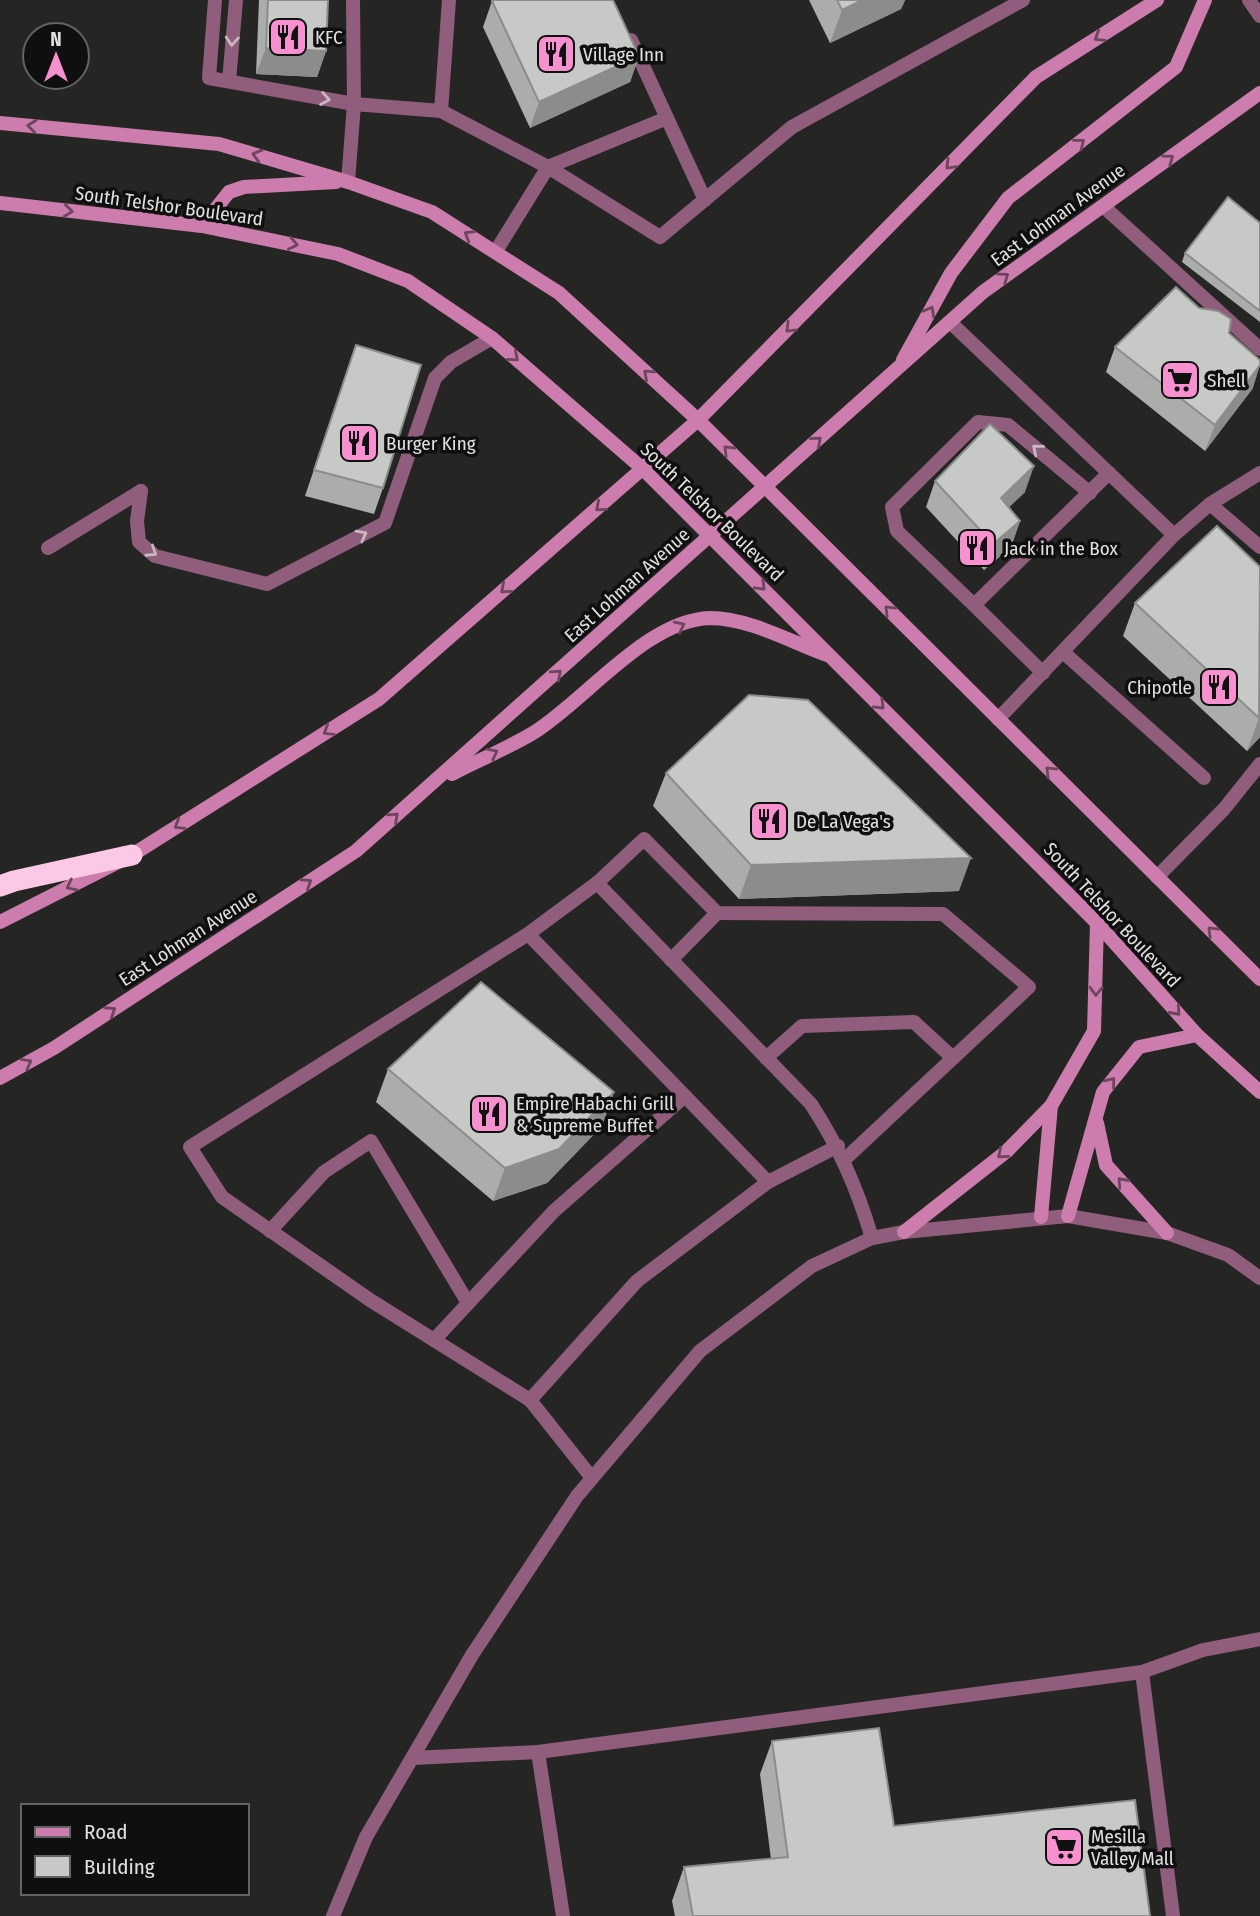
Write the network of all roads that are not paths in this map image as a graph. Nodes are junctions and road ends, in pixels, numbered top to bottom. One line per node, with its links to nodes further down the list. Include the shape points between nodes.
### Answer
1 (215, 0): 11 (street, via 209,78)
2 (236, 0): 11 (street, one-way to 11)
3 (353, 0): 13 (street)
4 (449, 0): 14 (street)
5 (1023, 0): 19 (street, via 792,127)
6 (1157, 0): 28 (main road, one-way to 28, via 1036,77)
7 (1205, 0): 27 (main road, one-way to 7, via 951,273 1008,198 1176,67)
8 (1249, 0): 9 (street)
9 (1260, 16)
10 (623, 24): 15 (street)
11 (229, 81): 13 (street, one-way to 13)
12 (1260, 93): 21 (main road, East Lohman Avenue, one-way to 12)
13 (354, 104): 14 (street); 18 (street)
14 (441, 111): 17 (street)
15 (667, 118): 17 (street); 19 (street)
16 (0, 123): 18 (main road, one-way to 16, via 219,144)
17 (548, 167): 19 (street, via 660,236); 23 (street)
18 (348, 182): 22 (main road, via 244,187 229,192); 23 (main road, one-way to 18, via 432,212)
19 (705, 200)
20 (0, 203): 22 (main road, South Telshor Boulevard, one-way to 22)
21 (1103, 206): 24 (main road, East Lohman Avenue, one-way to 21, via 983,292); 26 (street)
22 (202, 226): 25 (main road, South Telshor Boulevard, one-way to 25, via 338,254 408,281)
23 (496, 251): 28 (main road, one-way to 23, via 559,293)
24 (950, 322): 27 (main road, East Lohman Avenue); 31 (street)
25 (492, 338): 29 (main road, South Telshor Boulevard, one-way to 29); 38 (street, one-way to 25, via 141,491 139,542 155,556 267,584 385,523 435,378 451,362)
26 (1260, 349)
27 (897, 370): 32 (main road, East Lohman Avenue, one-way to 27)
28 (698, 420): 29 (main road); 32 (main road, one-way to 28)
29 (643, 469): 36 (main road, South Telshor Boulevard); 47 (main road, one-way to 47, via 379,699)
30 (1260, 472): 34 (street)
31 (1109, 473): 33 (street); 35 (street)
32 (765, 487): 36 (main road, East Lohman Avenue); 43 (main road, one-way to 32)
33 (1090, 493): 39 (street); 39 (street, one-way to 39, via 1008,425 978,422 892,507 897,531)
34 (1210, 505): 35 (street); 37 (street)
35 (1174, 535): 40 (street)
36 (711, 536): 41 (main road, South Telshor Boulevard, one-way to 41); 46 (main road, East Lohman Avenue, one-way to 36)
37 (1260, 547)
38 (48, 548)
39 (974, 605): 42 (street)
40 (1063, 652): 42 (street); 45 (street)
41 (832, 657): 46 (main road, one-way to 41, via 535,732 639,647 689,621 739,622); 53 (main road, South Telshor Boulevard, one-way to 53)
42 (1043, 673): 43 (street)
43 (998, 719): 48 (main road, one-way to 43)
44 (1260, 764): 48 (street, via 1224,809)
45 (1204, 778)
46 (432, 784): 60 (main road, East Lohman Avenue, one-way to 46, via 54,1048 356,851)
47 (132, 855): 50 (highway); 52 (main road, one-way to 52)
48 (1157, 877): 56 (main road, one-way to 48)
49 (597, 883): 51 (street, via 644,839); 54 (street); 55 (street)
50 (0, 886)
51 (717, 913): 55 (street); 59 (street, via 943,914 1029,987)
52 (0, 922)
53 (1097, 923): 57 (main road, South Telshor Boulevard, one-way to 57); 63 (main road, one-way to 63, via 1094,1031)
54 (528, 933): 62 (street); 70 (street, via 190,1147 222,1197)
55 (671, 960): 58 (street)
56 (1260, 979)
57 (1198, 1035): 61 (main road, South Telshor Boulevard); 64 (main road, one-way to 57, via 1103,1092 1139,1047)
58 (765, 1058): 59 (street, via 802,1026 914,1022); 65 (street, via 811,1104)
59 (953, 1058): 66 (street)
60 (0, 1078)
61 (1256, 1086)
62 (685, 1096): 67 (street); 75 (street, via 554,1211)
63 (1051, 1107): 69 (main road); 71 (main road, one-way to 71, via 1007,1151)
64 (1096, 1118): 68 (main road); 72 (main road, one-way to 64, via 1106,1164)
65 (838, 1146): 66 (street); 67 (street)
66 (844, 1160): 73 (street)
67 (768, 1182): 77 (street, via 636,1281)
68 (1069, 1216): 69 (street); 72 (street)
69 (1041, 1217): 71 (street)
70 (270, 1230): 75 (street, via 324,1172 371,1141); 76 (street)
71 (904, 1232): 73 (street)
72 (1167, 1233): 74 (street, via 1228,1255)
73 (872, 1238): 78 (street, via 812,1266 700,1351)
74 (1260, 1278)
75 (468, 1303): 76 (street)
76 (434, 1340): 77 (street)
77 (530, 1400): 78 (street)
78 (592, 1478): 82 (street, via 472,1655)
79 (1260, 1639): 80 (street, via 1203,1650)
80 (1142, 1672): 81 (street); 85 (street)
81 (538, 1752): 82 (street); 84 (street)
82 (413, 1758): 83 (street, via 366,1837)
83 (333, 1916)
84 (563, 1916)
85 (1173, 1916)

